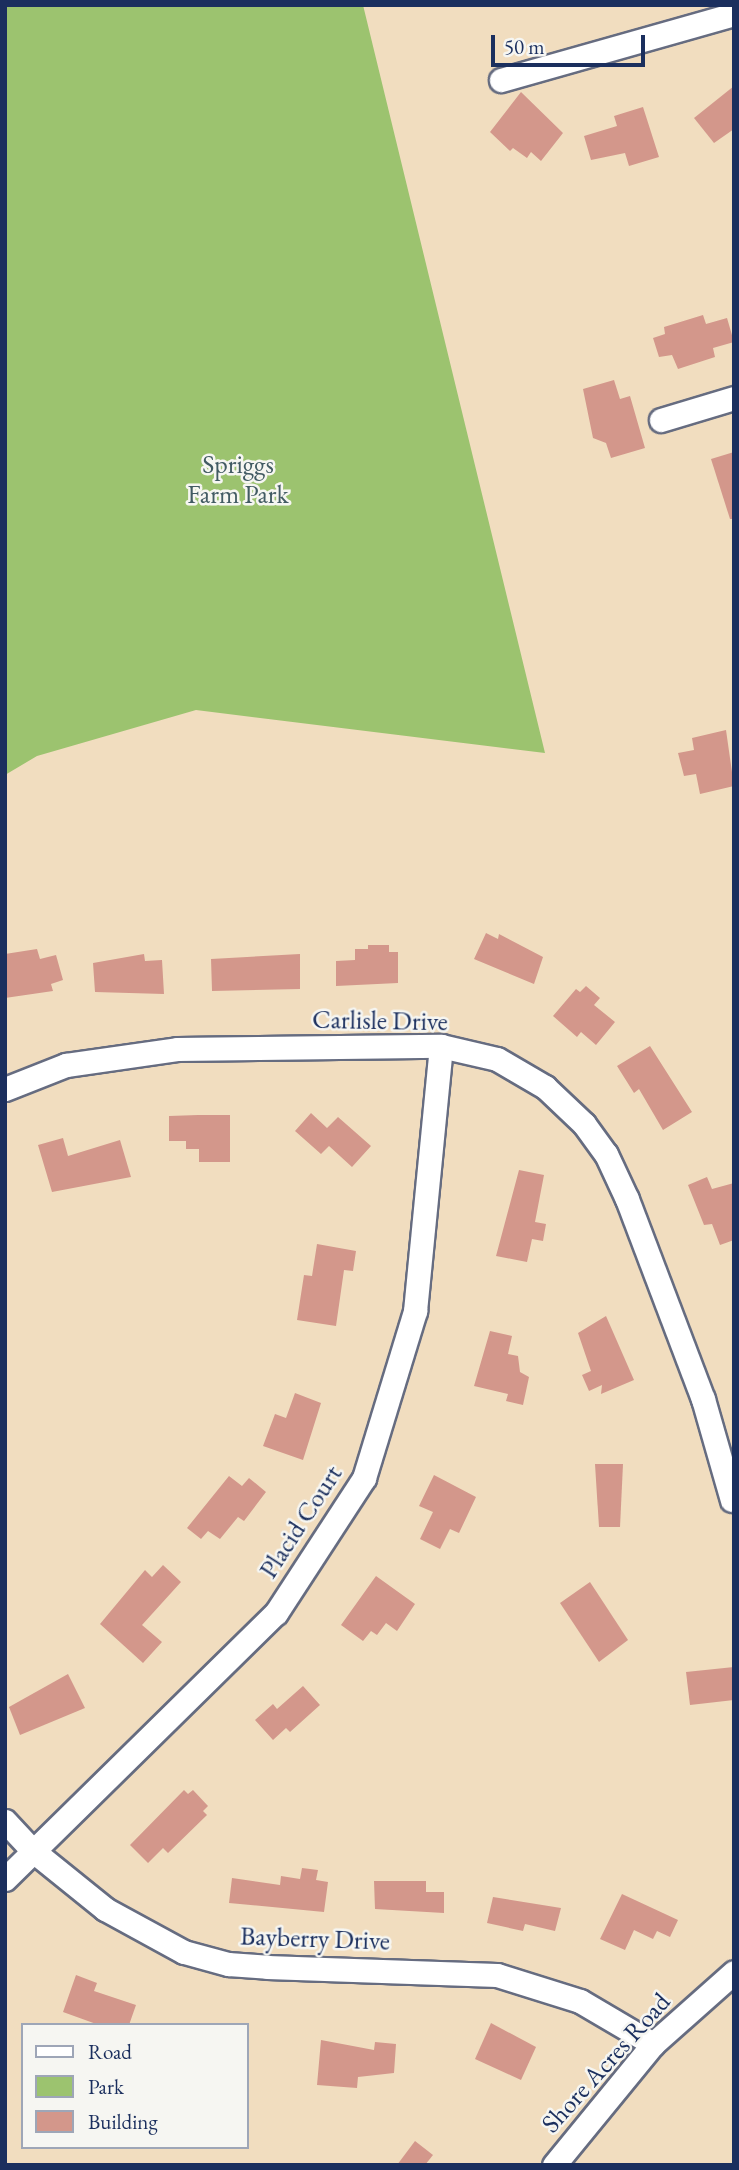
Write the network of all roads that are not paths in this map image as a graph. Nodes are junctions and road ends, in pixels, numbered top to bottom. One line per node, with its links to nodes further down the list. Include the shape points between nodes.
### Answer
1 (734, 14): 2 (street)
2 (502, 80)
3 (734, 398): 4 (street)
4 (660, 420)
5 (441, 1046): 6 (street, Carlisle Drive, via 177,1049 116,1055 66,1065); 7 (street, Carlisle Drive, via 497,1059 545,1087 584,1124 606,1154 703,1399); 9 (street, Placid Court, via 415,1311 364,1478 275,1613)
6 (5, 1089)
7 (732, 1500)
8 (5, 1821): 9 (street, Bayberry Drive)
9 (32, 1850): 10 (street, Placid Court); 12 (street, Bayberry Drive, via 105,1909 184,1952 267,1968 497,1975 580,2001)
10 (5, 1879)
11 (734, 1972): 12 (street, Shore Acres Road)
12 (653, 2045): 13 (street, Shore Acres Road)
13 (554, 2165)

